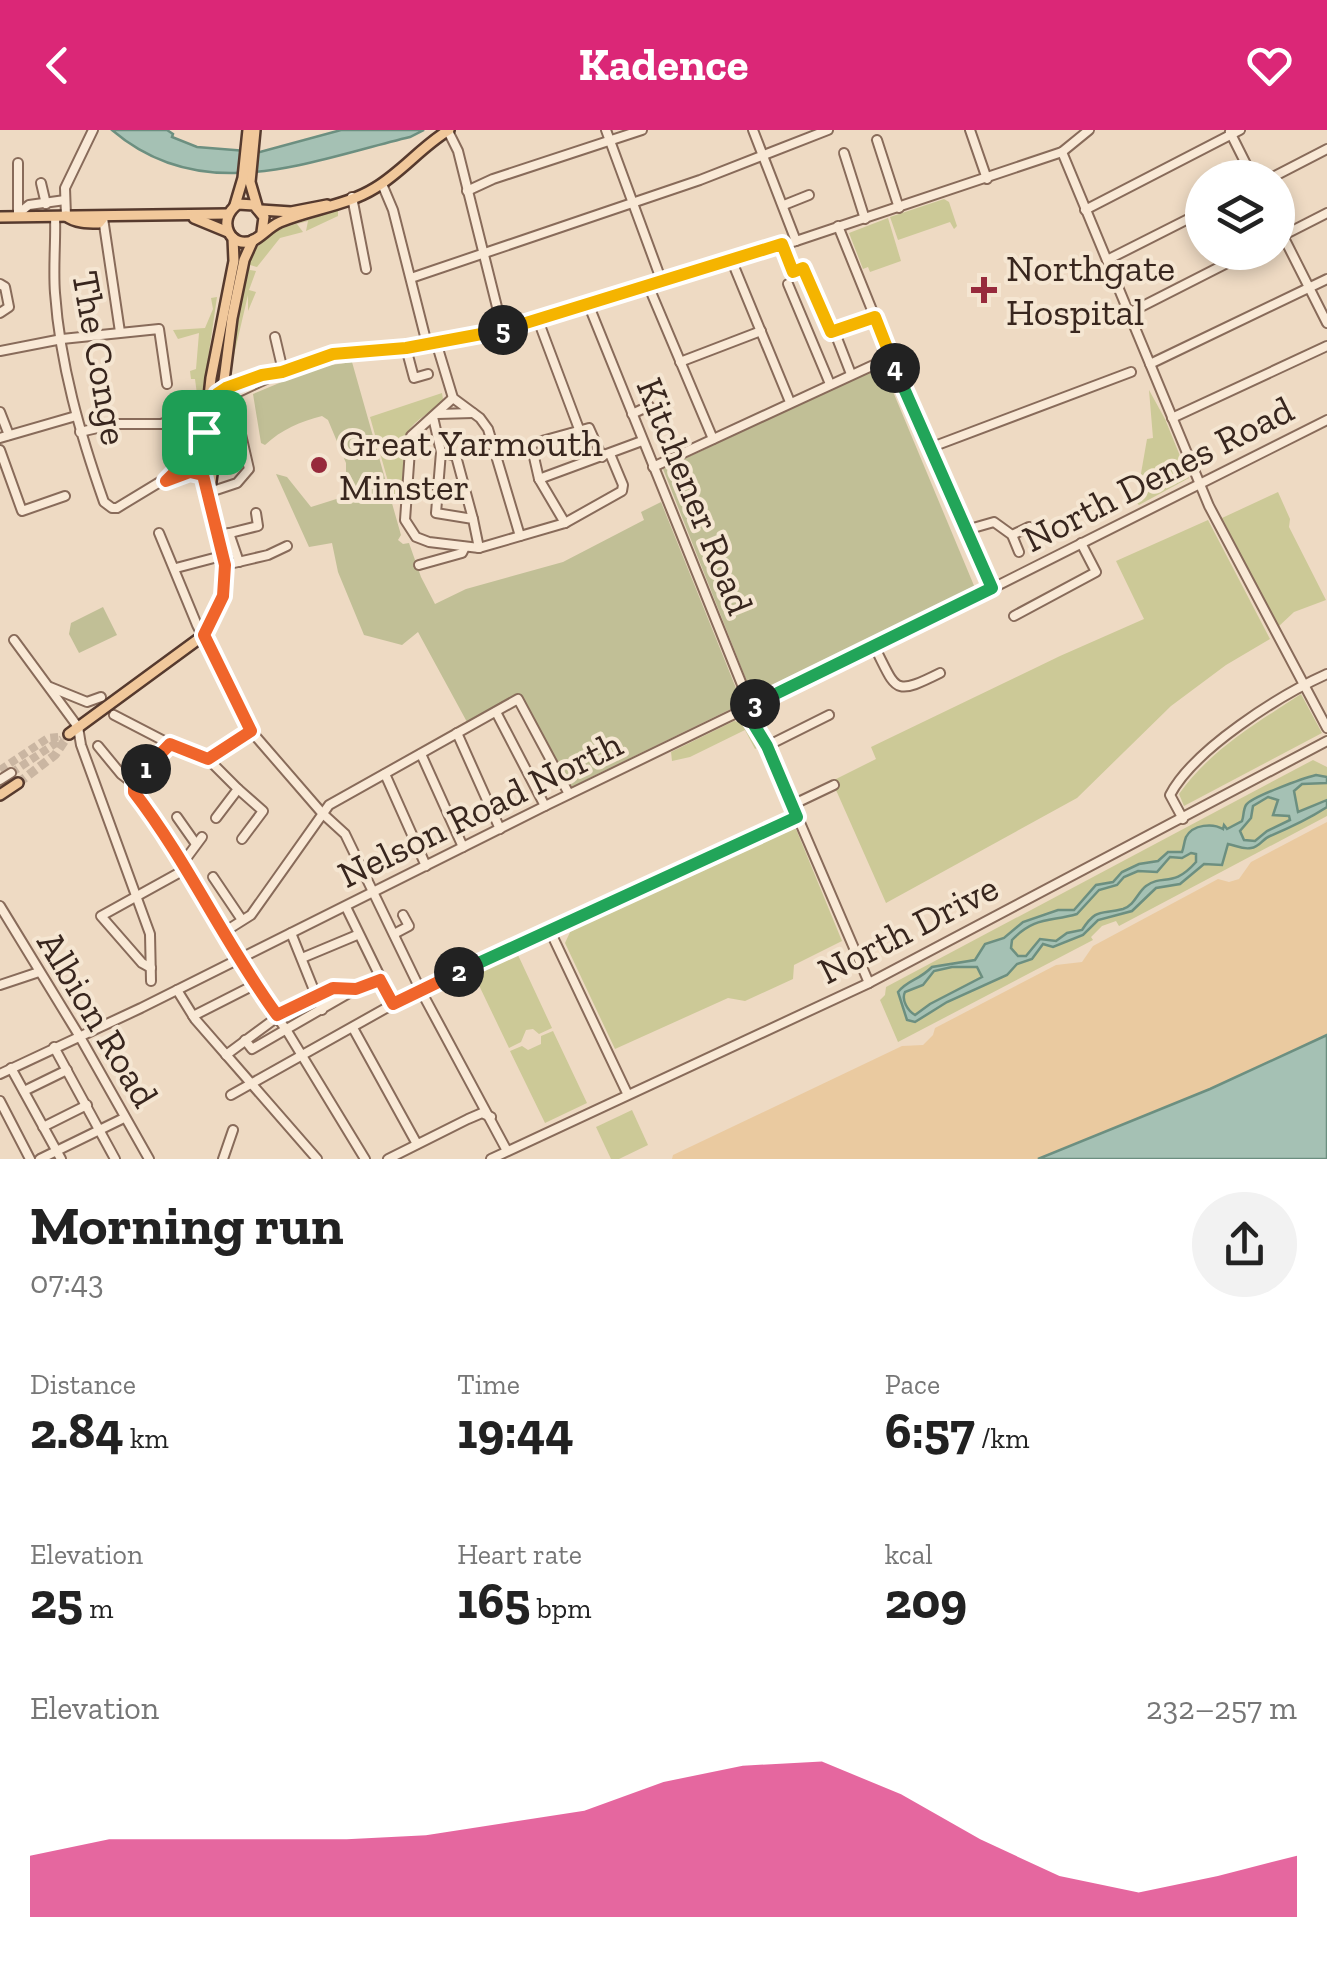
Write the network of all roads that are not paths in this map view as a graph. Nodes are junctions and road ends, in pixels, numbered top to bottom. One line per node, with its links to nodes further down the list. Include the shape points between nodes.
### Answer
1 (92, 130): 28 (street)
2 (248, 130): 21 (main road)
3 (256, 130): 21 (main road)
4 (449, 130): 24 (main road); 25 (street)
5 (606, 130): 13 (street)
6 (642, 130): 13 (street)
7 (753, 130): 17 (street)
8 (828, 130): 17 (street)
9 (970, 130): 22 (street)
10 (1090, 130): 15 (street)
11 (1233, 132): 18 (street); 36 (street)
12 (877, 140): 34 (street)
13 (610, 141): 25 (street); 29 (street)
14 (1327, 149): 20 (street)
15 (1062, 152): 22 (street); 36 (street)
16 (844, 153): 43 (street)
17 (764, 156): 29 (street); 32 (street)
18 (1245, 160)
19 (18, 162): 38 (street)
20 (1295, 166)
21 (246, 178): 33 (main road); 35 (main road)
22 (988, 179): 34 (street)
23 (41, 184): 30 (street)
24 (382, 184): 27 (main road); 58 (street)
25 (466, 191): 52 (street)
26 (809, 195): 32 (street)
27 (352, 198): 31 (main road); 56 (street)
28 (65, 200): 30 (street); 39 (street, The Conge)
29 (635, 202): 52 (street); 60 (street)
30 (46, 204): 38 (street)
31 (333, 205): 33 (main road, via 280,213); 47 (main road)
32 (784, 205): 50 (street)
33 (259, 208): 35 (main road, via 244,203); 47 (main road)
34 (899, 208): 43 (street)
35 (232, 210): 40 (main road); 48 (main road)
36 (1086, 210): 54 (street)
37 (1327, 213): 46 (street)
38 (18, 214): 39 (main road); 41 (main road)
39 (61, 216): 42 (main road); 76 (street, The Conge, via 55,295)
40 (185, 216): 42 (main road); 48 (main road)
41 (0, 217)
42 (103, 218): 73 (street)
43 (864, 219): 45 (street)
44 (1185, 221): 54 (street)
45 (838, 226): 50 (street); 68 (street)
46 (1295, 226)
47 (262, 232): 49 (main road)
48 (231, 235): 49 (main road); 108 (main road, via 234,260)
49 (254, 240): 84 (main road, via 241,272)
50 (796, 242): 51 (street)
51 (782, 244): 53 (street); 74 (street, via 793,272 803,268)
52 (482, 255): 58 (street); 71 (street)
53 (732, 260): 60 (street); 72 (street)
54 (1107, 260): 67 (street)
55 (1295, 262): 64 (street)
56 (366, 269)
57 (1214, 270): 67 (street)
58 (412, 278): 77 (street)
59 (1327, 278): 64 (street)
60 (662, 282): 63 (street)
61 (0, 284): 66 (street, via 9,307)
62 (788, 284): 91 (street)
63 (648, 286): 65 (street); 82 (street)
64 (1309, 288): 70 (street); 83 (street)
65 (589, 306): 69 (street); 100 (street, Kitchener Road)
66 (0, 313)
67 (1129, 314): 83 (street)
68 (875, 317): 74 (street); 81 (street)
69 (538, 320): 71 (street); 106 (street)
70 (1327, 323)
71 (503, 331): 77 (street)
72 (761, 331): 82 (street); 94 (street)
73 (120, 332): 76 (street); 90 (street, via 159,329)
74 (835, 333): 88 (street)
75 (275, 338): 85 (street)
76 (62, 339): 80 (street); 101 (street, The Conge)
77 (432, 343): 79 (street); 93 (street)
78 (1327, 346): 103 (street)
79 (406, 348): 85 (street, via 333,354); 87 (street, via 414,378)
80 (0, 352)
81 (891, 357): 88 (street); 112 (street)
82 (680, 362): 110 (street)
83 (1150, 364): 103 (street)
84 (224, 372): 89 (street); 92 (main road)
85 (283, 372): 89 (street); 95 (street)
86 (1131, 372): 112 (street)
87 (428, 374)
88 (850, 374): 91 (street)
89 (240, 383): 92 (street)
90 (167, 384)
91 (830, 384): 94 (street)
92 (222, 390): 95 (main road); 108 (main road)
93 (453, 398): 99 (street); 102 (street)
94 (790, 402): 110 (street)
95 (220, 406): 120 (main road)
96 (648, 406): 100 (street)
97 (0, 412): 109 (street)
98 (198, 412): 107 (street, via 162,424)
99 (473, 413): 102 (street); 130 (street, via 488,429)
100 (632, 414): 111 (street, Kitchener Road)
101 (76, 416): 107 (street, The Conge); 109 (street)
102 (435, 416): 114 (street); 133 (street, via 411,436 404,516 416,537)
103 (1172, 418): 119 (street)
104 (1327, 420): 119 (street, North Denes Road)
105 (236, 422): 120 (street, via 249,468 238,483)
106 (579, 429): 115 (street, via 592,429); 117 (street, via 531,444)
107 (80, 432): 118 (street, The Conge, via 108,506 124,505)
108 (204, 432): 118 (street); 120 (main road)
109 (5, 437)
110 (713, 439): 116 (street)
111 (642, 441): 115 (street); 116 (street, Kitchener Road)
112 (932, 447): 126 (street)
113 (0, 450): 121 (street, via 22,511)
114 (442, 452): 123 (street, via 456,456); 123 (street, via 436,514)
115 (606, 456): 117 (street); 124 (street, via 622,490)
116 (652, 468): 151 (street, Kitchener Road)
117 (539, 479): 124 (street)
118 (166, 481): 120 (street, via 190,472)
119 (1200, 482): 131 (street, North Denes Road); 148 (street)
120 (208, 487): 128 (main road)
121 (65, 496)
122 (256, 513): 128 (street, via 258,526)
123 (473, 519): 134 (street)
124 (565, 523): 130 (street)
125 (1029, 527): 129 (street)
126 (966, 530): 129 (street, via 990,522); 141 (street)
127 (160, 533): 140 (street)
128 (224, 534): 137 (street); 139 (main road)
129 (1012, 535): 135 (street)
130 (520, 536): 134 (street)
131 (1081, 543): 141 (street, North Denes Road); 142 (street, via 1096,572)
132 (287, 546): 137 (street)
133 (465, 547): 134 (street); 138 (street)
134 (479, 548)
135 (1019, 552)
136 (214, 558): 140 (street)
137 (238, 562): 139 (street)
138 (420, 564)
139 (225, 565): 143 (main road, via 223,596)
140 (176, 568): 143 (street)
141 (992, 588): 145 (street, North Denes Road)
142 (1014, 616)
143 (204, 635): 156 (main road); 157 (street)
144 (14, 640): 149 (street)
145 (874, 646): 146 (street, via 900,688); 151 (street, North Denes Road)
146 (940, 672)
147 (1327, 674): 148 (street)
148 (1304, 686): 155 (street); 180 (street, via 1242,724 1182,778 1170,795)
149 (49, 687): 150 (street, via 87,702); 156 (street)
150 (101, 697)
151 (748, 708): 161 (street, Kitchener Road); 172 (street, Nelson Road North)
152 (496, 712): 158 (street); 172 (street, via 518,700); 175 (street)
153 (829, 714): 161 (street)
154 (114, 715): 160 (street)
155 (1327, 728)
156 (74, 730): 188 (street)
157 (251, 731): 164 (street); 176 (street)
158 (458, 733): 163 (street); 181 (street)
159 (1327, 741): 180 (street, North Drive)
160 (170, 744): 164 (street); 169 (street)
161 (767, 746): 174 (street, Kitchener Road)
162 (100, 753): 169 (street)
163 (421, 754): 166 (street); 183 (street)
164 (208, 759): 171 (street)
165 (11, 773): 167 (street)
166 (385, 774): 176 (street); 184 (street)
167 (0, 780)
168 (18, 783): 173 (main road)
169 (134, 784): 185 (street)
170 (834, 785): 174 (street)
171 (238, 788): 179 (street); 182 (street, via 262,811)
172 (569, 794): 175 (street, Nelson Road North)
173 (0, 795)
174 (792, 805): 178 (street, Kitchener Road)
175 (544, 806): 181 (street, Nelson Road North)
176 (322, 813): 187 (street, via 345,834); 192 (street)
177 (177, 817): 185 (street, via 199,840)
178 (797, 817): 194 (street); 204 (street, Kitchener Road)
179 (216, 818)
180 (1182, 818): 204 (street, North Drive)
181 (500, 829): 183 (street, Nelson Road North)
182 (242, 839)
183 (464, 847): 184 (street, Nelson Road North)
184 (426, 866): 187 (street, Nelson Road North)
185 (184, 867): 186 (street); 188 (street)
186 (197, 889): 192 (street, via 216,874); 193 (street)
187 (373, 893): 190 (street, Nelson Road North); 196 (street)
188 (135, 896): 200 (street, via 151,941); 200 (street, via 102,919)
189 (0, 906): 201 (street, Albion Road)
190 (346, 907): 195 (street, Nelson Road North); 197 (street)
191 (404, 916): 196 (street, via 409,926)
192 (242, 920): 193 (street)
193 (224, 932): 199 (street)
194 (550, 932): 208 (street); 230 (street)
195 (291, 933): 198 (street); 199 (street, Nelson Road North)
196 (394, 934): 208 (street)
197 (357, 935): 198 (street); 203 (street)
198 (302, 958): 210 (street)
199 (240, 959): 205 (street); 209 (street, Nelson Road North)
200 (152, 968): 202 (street)
201 (39, 972): 206 (street); 218 (street, Albion Road)
202 (151, 980)
203 (380, 980): 207 (street); 211 (street)
204 (869, 983): 230 (street, North Drive)
205 (254, 984): 213 (street); 214 (street)
206 (0, 985)
207 (356, 989): 210 (street); 212 (street)
208 (420, 989): 211 (street); 228 (street)
209 (177, 990): 214 (street); 218 (street, Nelson Road North)
210 (315, 995): 212 (street); 213 (street)
211 (393, 1004): 215 (street)
212 (322, 1010): 217 (street)
213 (277, 1015): 216 (street); 217 (street)
214 (192, 1016): 222 (street)
215 (353, 1028): 223 (street); 240 (street)
216 (257, 1030): 219 (street); 220 (street)
217 (287, 1031): 220 (street); 223 (street)
218 (80, 1038): 221 (street, Nelson Road North); 235 (street, Albion Road)
219 (245, 1040): 220 (street, via 252,1049); 222 (street)
220 (264, 1043)
221 (54, 1047): 224 (street, Nelson Road North); 225 (street)
222 (226, 1055): 227 (street)
223 (302, 1056): 227 (street); 250 (street)
224 (12, 1068): 226 (street, Nelson Road North); 229 (street)
225 (67, 1070): 229 (street); 233 (street)
226 (0, 1074)
227 (251, 1084): 231 (street); 249 (street)
228 (473, 1089): 234 (street); 236 (street, via 479,1104)
229 (24, 1091): 237 (street)
230 (627, 1094): 241 (street, North Drive)
231 (230, 1095)
232 (0, 1101): 244 (street)
233 (87, 1105): 237 (street); 238 (street)
234 (491, 1116): 236 (street); 241 (street)
235 (124, 1118): 238 (street); 247 (street, Albion Road)
236 (468, 1118): 240 (street)
237 (44, 1127): 242 (street)
238 (101, 1130): 242 (street); 243 (street)
239 (233, 1130): 248 (street)
240 (417, 1144): 251 (street)
241 (506, 1150): 252 (street, North Drive)
242 (58, 1155): 245 (street)
243 (114, 1156): 246 (street)
244 (30, 1159)
245 (40, 1159)
246 (101, 1159)
247 (148, 1159)
248 (223, 1159)
249 (317, 1159)
250 (365, 1159)
251 (388, 1159)
252 (491, 1159)

